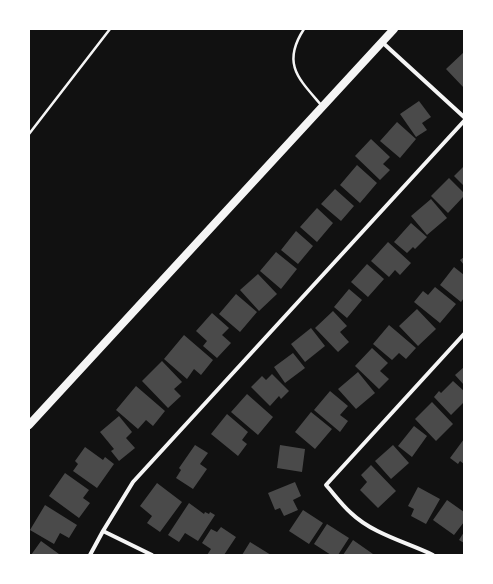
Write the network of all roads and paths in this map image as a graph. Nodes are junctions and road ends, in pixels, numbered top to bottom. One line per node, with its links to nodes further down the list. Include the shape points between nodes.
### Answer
1 (110, 29): 8 (path)
2 (304, 29): 5 (lane, via 294,49 294,68)
3 (394, 29): 4 (main road)
4 (382, 42): 5 (main road); 6 (street)
5 (322, 106): 10 (main road)
6 (464, 117)
7 (464, 121): 11 (street, via 133,482)
8 (29, 134)
9 (464, 334): 14 (street, via 326,485 351,513 363,522 390,537)
10 (29, 425)
11 (103, 531): 12 (street); 13 (street)
12 (90, 555)
13 (152, 555)
14 (433, 555)

